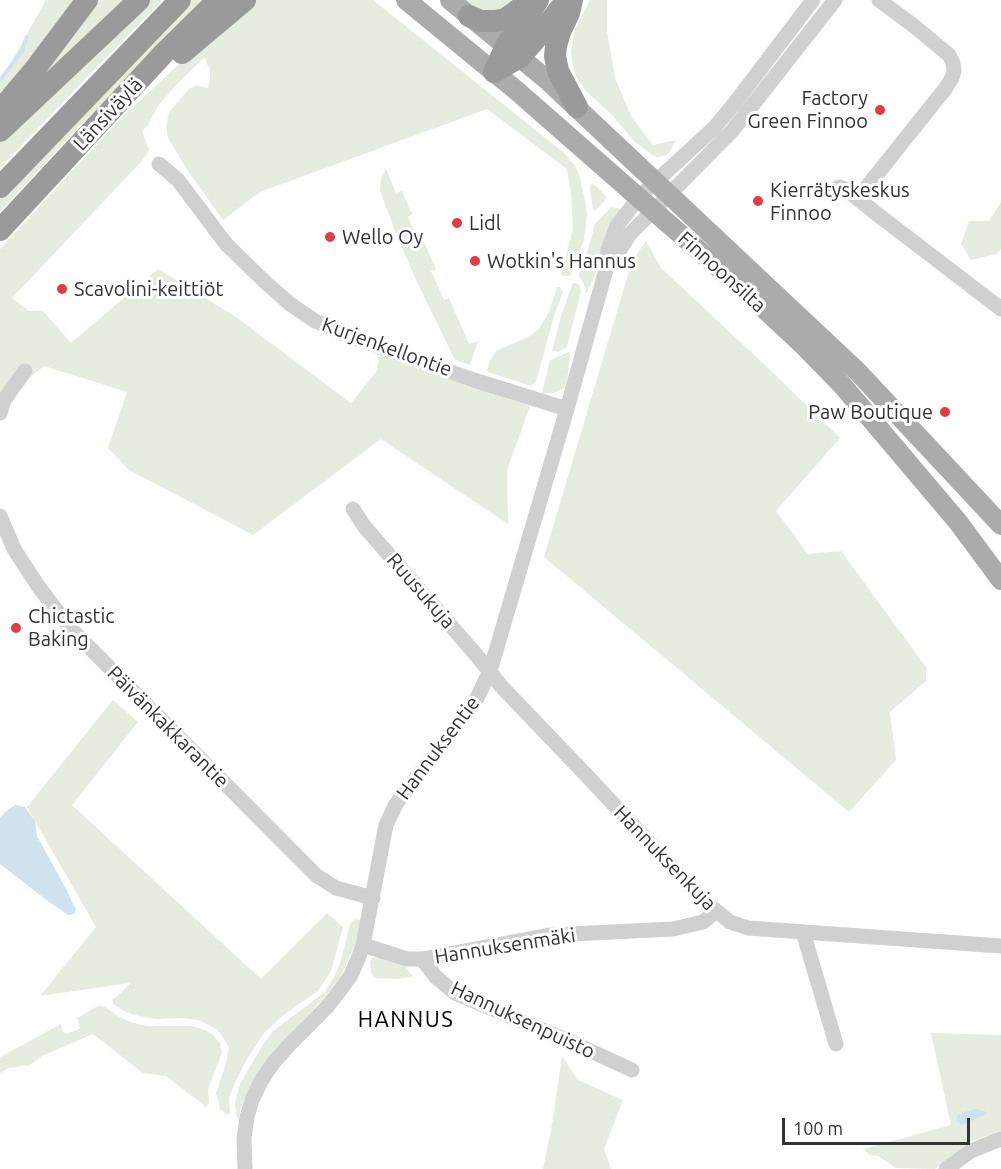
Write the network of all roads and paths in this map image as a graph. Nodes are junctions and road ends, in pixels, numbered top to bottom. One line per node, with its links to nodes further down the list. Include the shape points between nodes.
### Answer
1 (87, 0): 19 (highway)
2 (139, 0): 20 (highway)
3 (180, 0): 22 (highway, Länsiväylä)
4 (218, 0): 25 (highway, Länsiväylä)
5 (245, 0): 25 (highway, via 172,62)
6 (406, 0): 17 (main road, Finnoonsilta)
7 (450, 0): 15 (main road, Finnoonsilta)
8 (531, 0): 15 (highway, via 505,19 482,21)
9 (538, 0): 16 (highway)
10 (566, 0): 16 (highway, via 535,40)
11 (572, 0): 18 (highway, via 555,56)
12 (813, 0): 23 (street, via 745,91)
13 (835, 0): 23 (street, via 732,131)
14 (879, 0): 26 (street, via 949,55 954,71 945,89)
15 (469, 16): 16 (main road, Finnoonsilta)
16 (513, 52): 17 (highway); 18 (main road, Finnoonsilta)
17 (494, 72): 27 (main road, Finnoonsilta)
18 (577, 107): 23 (main road, Finnoonsilta)
19 (0, 111)
20 (0, 131)
21 (159, 164): 31 (street, Kurjenkellontie, via 178,180 226,244 290,304 315,321 474,380)
22 (0, 187)
23 (663, 188): 27 (street, Hannuksentie); 35 (main road, Finnoonsilta, via 858,372)
24 (837, 188): 26 (street)
25 (33, 195): 28 (highway, Länsiväylä)
26 (858, 198): 29 (street)
27 (646, 204): 31 (street, Hannuksentie, via 617,225); 36 (main road, Finnoonsilta, via 744,290 843,386 958,522)
28 (0, 230)
29 (1001, 309)
30 (25, 371): 32 (street, via 4,400)
31 (567, 409): 37 (street, Hannuksentie)
32 (0, 413)
33 (353, 509): 37 (street, Ruusukuja)
34 (0, 516): 38 (street, Päivänkakkarantie, via 14,549 70,628 317,876 336,888)
35 (1001, 525)
36 (1001, 580)
37 (490, 671): 38 (street, Hannuksentie, via 463,718 396,804 386,825); 39 (street, Hannuksenkuja)
38 (373, 897): 41 (street, Hannuksentie)
39 (716, 911): 40 (street, Hannuksenkuja, via 730,922 748,928); 43 (street, Hannuksenmäki, via 703,922 673,929 550,935)
40 (803, 932): 42 (street, Hannuksenkuja); 44 (street)
41 (363, 945): 43 (street, Hannuksenmäki, via 407,959); 47 (street, Hannuksentie, via 344,986 261,1081 247,1117)
42 (1001, 946)
43 (422, 959): 45 (street, Hannuksenpuisto, via 455,993)
44 (836, 1044)
45 (632, 1070)
46 (1001, 1139): 48 (street, via 971,1150)
47 (245, 1169)
48 (946, 1169)

